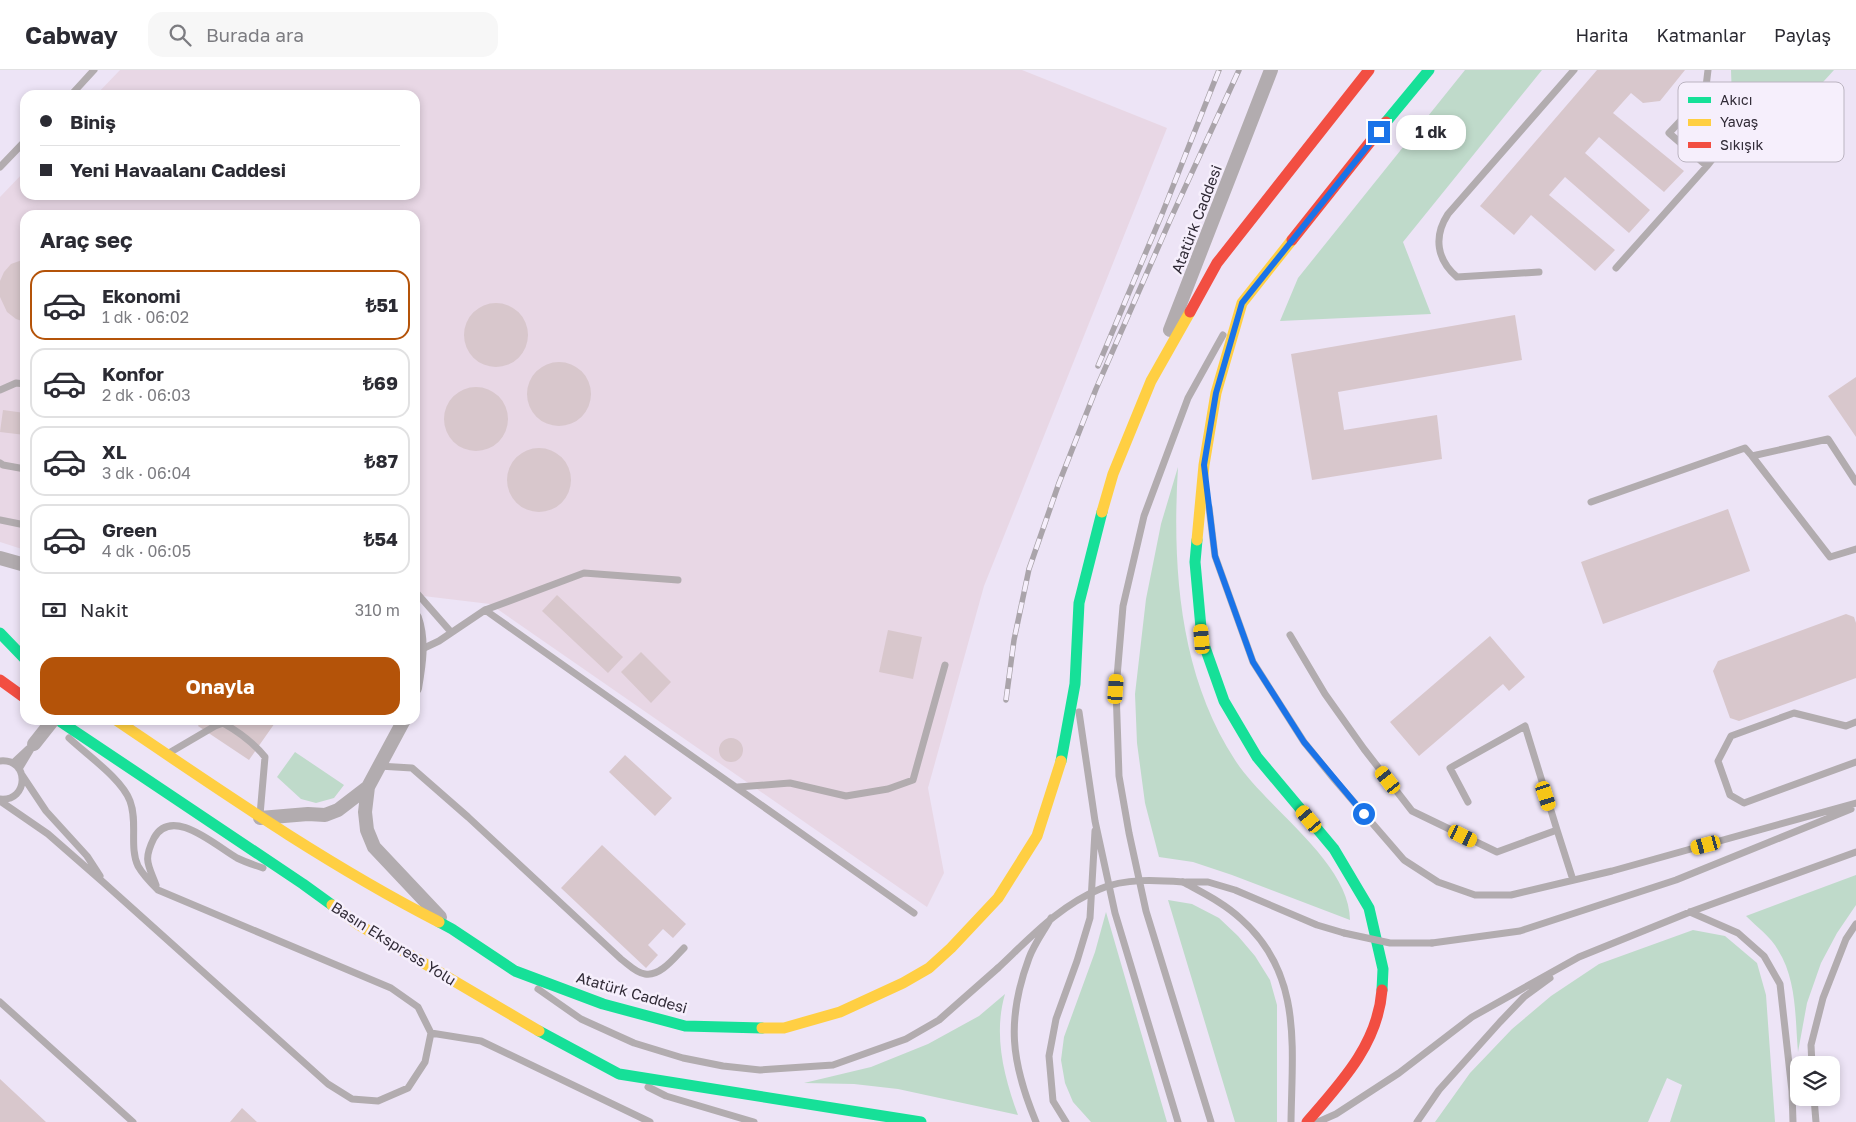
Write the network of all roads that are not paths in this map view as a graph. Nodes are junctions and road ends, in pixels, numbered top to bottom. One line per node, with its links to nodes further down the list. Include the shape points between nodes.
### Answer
1 (94, 70): 6 (lane)
2 (1271, 70): 17 (street, Atatürk Caddesi)
3 (1369, 70): 17 (main road, Atatürk Caddesi, via 1217,263)
4 (1429, 70): 16 (main road)
5 (1574, 70): 15 (lane, via 1448,214 1438,239 1441,257 1457,277)
6 (76, 90)
7 (1678, 124): 8 (lane, via 1669,133)
8 (1678, 141)
9 (20, 146): 13 (lane)
10 (1702, 162): 12 (lane)
11 (1710, 162): 12 (lane)
12 (1707, 166): 14 (lane)
13 (0, 167)
14 (1616, 268)
15 (1539, 272)
16 (1242, 303): 22 (main road, via 1216,393); 95 (lane, via 1188,398 1144,516 1123,606 1116,689 1119,776 1129,834 1146,911)
17 (1151, 380): 43 (main road, Atatürk Caddesi, via 1113,474 1093,542 1079,603)
18 (20, 383): 19 (lane)
19 (0, 390)
20 (1752, 456): 24 (lane, via 1828,439); 25 (lane, via 1745,448); 28 (lane, via 1830,556)
21 (0, 463): 23 (lane)
22 (1204, 465): 70 (lane, via 1215,556 1253,662 1304,742 1404,860 1438,882 1475,896 1511,895); 97 (main road, via 1195,562 1202,639 1224,702 1257,757 1334,849 1369,908 1383,969 1381,998 1362,1054)
23 (20, 468)
24 (1856, 482)
25 (1591, 502)
26 (0, 520): 27 (lane)
27 (20, 523)
28 (1856, 549)
29 (0, 558): 30 (street)
30 (20, 564)
31 (678, 580): 33 (lane, via 584,573)
32 (420, 597): 34 (lane)
33 (485, 610): 34 (lane); 62 (lane)
34 (451, 632): 38 (lane)
35 (0, 634): 39 (main road)
36 (1290, 635): 68 (lane, via 1325,694 1412,811 1497,852)
37 (0, 642): 40 (main road)
38 (420, 648)
39 (20, 654)
40 (20, 655)
41 (945, 665): 62 (lane, via 913,780 888,789 846,796 790,783)
42 (0, 680): 44 (main road)
43 (1075, 684): 67 (lane); 82 (main road, Atatürk Caddesi, via 1060,769 1037,836 998,898 929,968 903,983 840,1012 784,1028 685,1026 603,1004)
44 (20, 694)
45 (1856, 722): 58 (lane, via 1846,726 1794,713 1731,736 1718,761 1730,795 1744,803)
46 (47, 725): 53 (street, bridge)
47 (56, 725): 74 (lane, via 121,784 134,820 138,865)
48 (65, 725): 73 (main road, Basın Ekspress Yolu)
49 (123, 725): 54 (main road)
50 (218, 725): 54 (lane)
51 (227, 725): 66 (lane, via 265,756)
52 (401, 725): 59 (street)
53 (34, 744): 57 (lane); 60 (lane)
54 (166, 754): 66 (main road)
55 (0, 756): 57 (lane)
56 (0, 761): 57 (lane)
57 (10, 762): 60 (lane)
58 (1856, 762)
59 (378, 766): 61 (street); 80 (lane, via 412,768 635,970 645,975 656,973)
60 (21, 772): 63 (lane, via 23,782 16,794); 72 (lane, via 46,811 87,856)
61 (368, 787): 66 (street, via 338,810 325,815); 79 (street, via 365,812 374,848)
62 (738, 787): 76 (lane)
63 (0, 800): 72 (lane, via 48,834)
64 (1468, 802): 68 (lane, via 1450,768 1525,726)
65 (1856, 805): 70 (lane); 71 (lane, bridge, via 1676,880 1520,932 1432,943 1390,943 1344,934 1235,890 1208,882)
66 (260, 818): 79 (main road, via 398,901)
67 (1095, 821): 93 (lane, via 1090,918 1056,1019 1049,1056 1053,1101); 94 (lane, via 1115,913)
68 (1557, 830): 70 (lane)
69 (1856, 852): 75 (lane)
70 (1574, 880)
71 (1183, 882): 77 (lane, bridge, via 1148,880 1101,888); 96 (lane, via 1241,918 1274,958 1291,1016)
72 (104, 883): 84 (lane, via 328,1084 352,1099 378,1101 408,1088 425,1062)
73 (303, 884): 74 (lane, via 238,858 184,827 171,826 158,832 146,860); 86 (main road, Basın Ekspress Yolu, via 359,925 556,1041)
74 (158, 890): 84 (lane, via 391,988 418,1007)
75 (1690, 912): 81 (lane); 100 (lane, via 1738,933 1764,956 1780,984)
76 (914, 913)
77 (1051, 918): 82 (lane, bridge, via 940,1020 906,1039 833,1065 760,1070 683,1058 634,1043 581,1019); 92 (lane, bridge, via 1030,957 1014,1013 1014,1045 1019,1074)
78 (1856, 924): 85 (lane, via 1846,939 1823,998 1811,1045)
79 (452, 929): 82 (main road, Atatürk Caddesi)
80 (684, 948)
81 (1578, 957): 98 (lane, via 1472,1017 1399,1073); 99 (lane, via 1524,997 1439,1090)
82 (515, 971)
83 (0, 1002): 88 (lane)
84 (431, 1033): 89 (lane, via 481,1041)
85 (1812, 1056)
86 (619, 1074): 90 (lane, Basın Ekspress Yolu, via 666,1096); 91 (main road)
87 (1815, 1106): 101 (lane)
88 (133, 1122)
89 (650, 1122)
90 (754, 1122)
91 (920, 1122)
92 (1036, 1122)
93 (1066, 1122)
94 (1178, 1122)
95 (1211, 1122)
96 (1291, 1122)
97 (1307, 1122)
98 (1318, 1122)
99 (1417, 1122)
100 (1793, 1122)
101 (1816, 1122)

